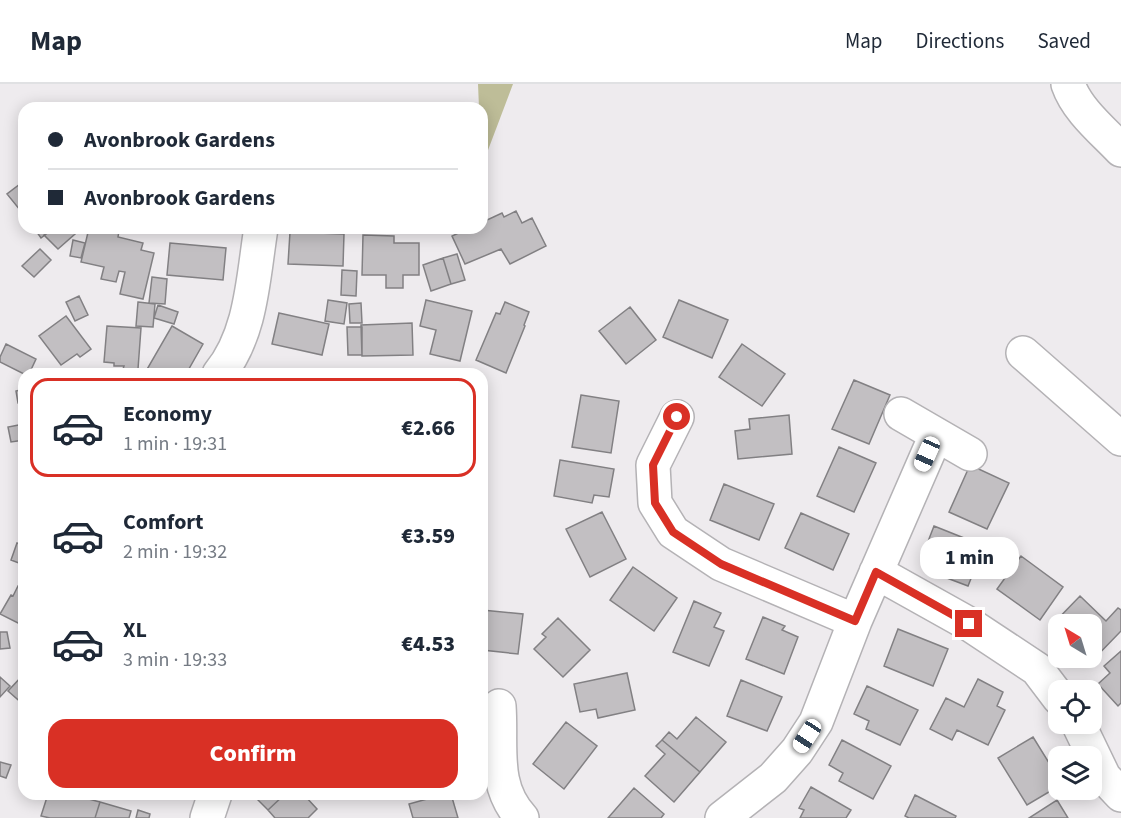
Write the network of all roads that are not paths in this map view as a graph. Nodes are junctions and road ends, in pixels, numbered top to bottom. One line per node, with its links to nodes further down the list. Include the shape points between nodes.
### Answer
1 (1068, 84): 2 (street, via 1093,121)
2 (1121, 150)
3 (260, 234): 5 (street, via 246,322)
4 (1023, 353): 9 (street)
5 (233, 368)
6 (901, 414): 8 (street)
7 (677, 417): 12 (street, via 653,465 655,503 673,532 721,564)
8 (936, 435): 10 (street); 11 (street)
9 (1121, 439)
10 (970, 454)
11 (876, 572): 12 (street); 13 (street, via 969,624 1037,669)
12 (855, 621): 20 (street, via 816,722 797,751 772,778)
13 (1048, 684)
14 (499, 706): 19 (street, via 500,773 512,807)
15 (1083, 734): 16 (street, via 1104,777)
16 (1121, 795)
17 (212, 800): 18 (street)
18 (207, 818)
19 (522, 818)
20 (723, 818)

